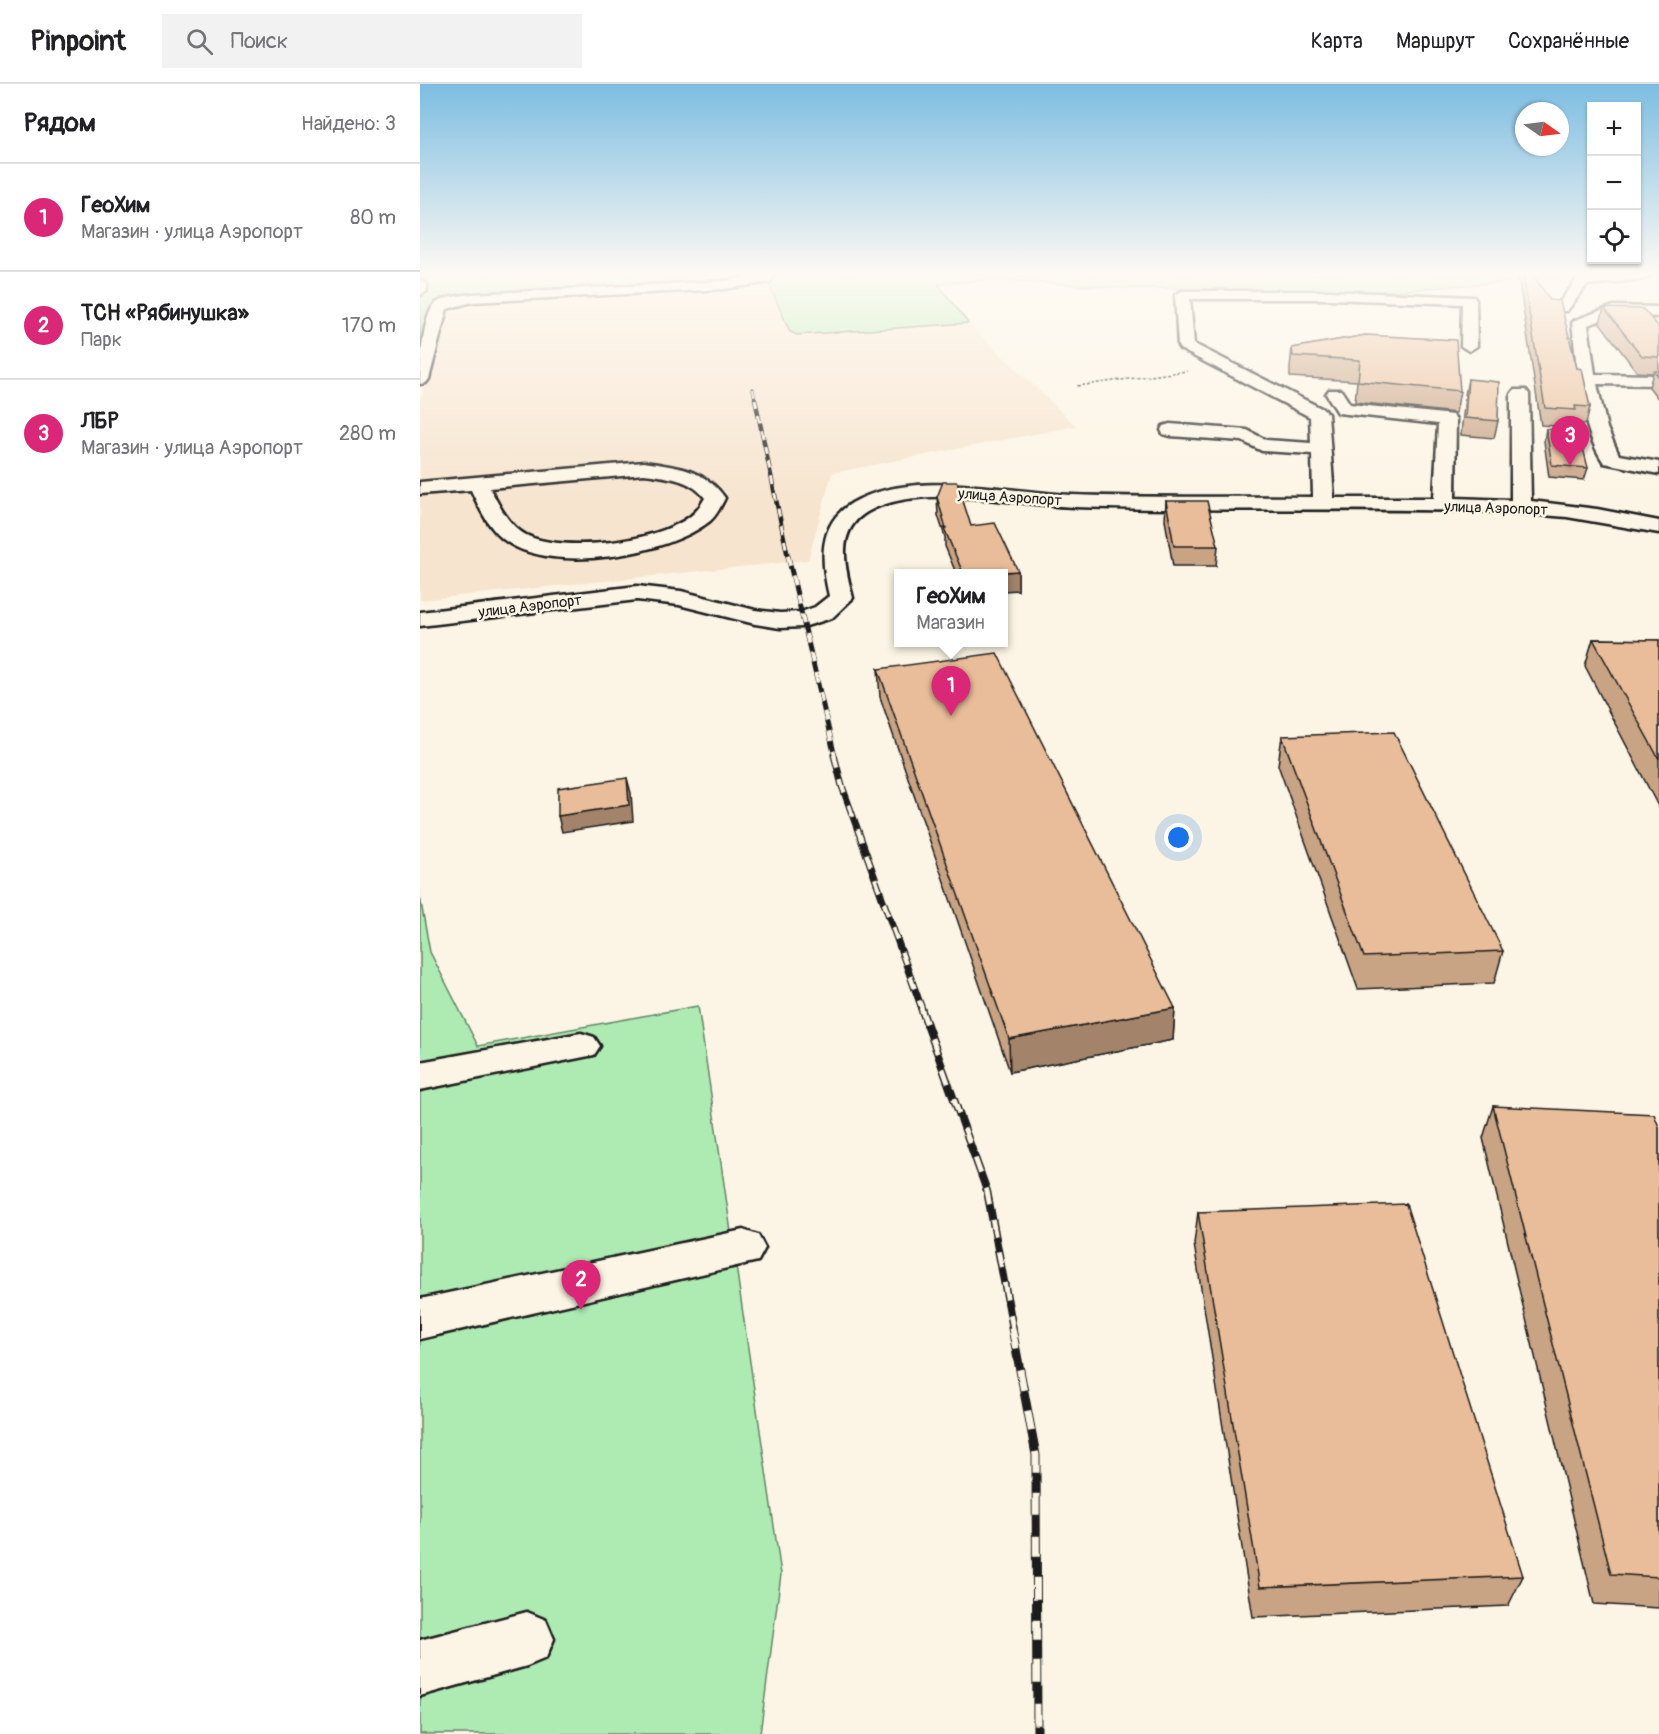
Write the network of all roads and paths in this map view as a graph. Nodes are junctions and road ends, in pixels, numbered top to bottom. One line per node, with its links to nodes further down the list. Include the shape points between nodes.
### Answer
1 (428, 352): 5 (street)
2 (1197, 352): 4 (street)
3 (1584, 352): 6 (street)
4 (1224, 366): 8 (path); 16 (street, via 1319,414)
5 (420, 379)
6 (1588, 379): 7 (street); 15 (street)
7 (1659, 380)
8 (1077, 386)
9 (1335, 394): 21 (street, via 1344,409 1448,419)
10 (1520, 394): 12 (street)
11 (1170, 430): 16 (street, via 1247,436 1262,445)
12 (1520, 431): 13 (street); 22 (street)
13 (1544, 433)
14 (1578, 436): 15 (street)
15 (1602, 438): 17 (street, via 1611,459)
16 (1320, 449): 20 (street)
17 (1659, 468)
18 (478, 483): 18 (street, via 486,503 514,537 531,546 559,550 599,551 676,533 704,516 715,498 706,486 679,473 644,468); 19 (street)
19 (420, 488)
20 (1324, 504): 21 (street, улица Аэропорт); 24 (street, улица Аэропорт, via 1066,501 940,492 904,494 859,508 843,525 832,547 841,598 825,614 776,619 738,614 660,594)
21 (1444, 505): 22 (street, улица Аэропорт)
22 (1521, 508): 23 (street, улица Аэропорт, via 1596,514)
23 (1659, 526)
24 (420, 619)
25 (581, 1046): 26 (street)
26 (420, 1076)
27 (743, 1248): 28 (street)
28 (420, 1319)
29 (527, 1639): 30 (street)
30 (420, 1668)

